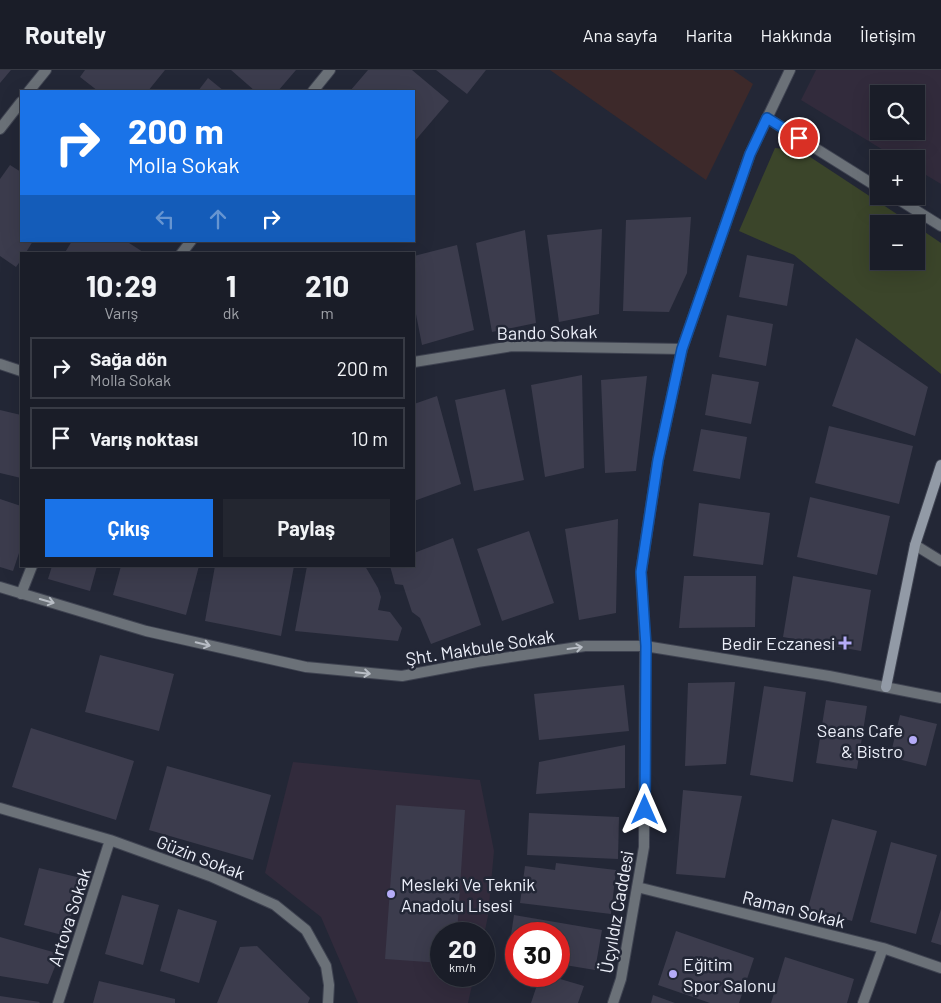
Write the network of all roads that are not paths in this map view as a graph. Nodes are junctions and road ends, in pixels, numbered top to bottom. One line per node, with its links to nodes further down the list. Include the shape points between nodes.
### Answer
1 (46, 70): 4 (street)
2 (330, 70): 5 (street)
3 (790, 70): 7 (street, Üçyıldız Caddesi)
4 (30, 90)
5 (314, 90)
6 (20, 103): 8 (street)
7 (767, 118): 9 (street); 14 (street, Üçyıldız Caddesi, via 750,154)
8 (0, 129)
9 (870, 182)
10 (907, 205): 11 (street)
11 (941, 226)
12 (190, 242): 13 (street)
13 (183, 252)
14 (682, 349): 15 (street, Bando Sokak, via 512,346); 24 (street, Üçyıldız Caddesi, via 658,460 641,572)
15 (415, 362)
16 (0, 364): 17 (street)
17 (20, 371)
18 (941, 465): 19 (street)
19 (915, 545): 20 (street); 25 (street)
20 (941, 561)
21 (32, 567): 23 (street)
22 (0, 587): 23 (street, Şht. Makbule Sokak)
23 (21, 594): 24 (street, Şht. Makbule Sokak, one-way to 24, via 146,631 306,667 402,676 585,646)
24 (646, 646): 25 (street, Şht. Makbule Sokak); 29 (street, Üçyıldız Caddesi, via 644,847)
25 (886, 687): 26 (street, Şht. Makbule Sokak)
26 (941, 698)
27 (0, 808): 28 (street, Güzin Sokak)
28 (110, 840): 32 (street, Artova Sokak); 33 (street, Güzin Sokak, via 210,876 275,905 306,930 326,966 330,985)
29 (637, 887): 30 (street, Raman Sokak); 34 (street, Üçyıldız Caddesi, via 622,979)
30 (882, 948): 31 (street, Raman Sokak); 35 (street)
31 (941, 968)
32 (58, 1003)
33 (328, 1003)
34 (613, 1003)
35 (863, 1003)

